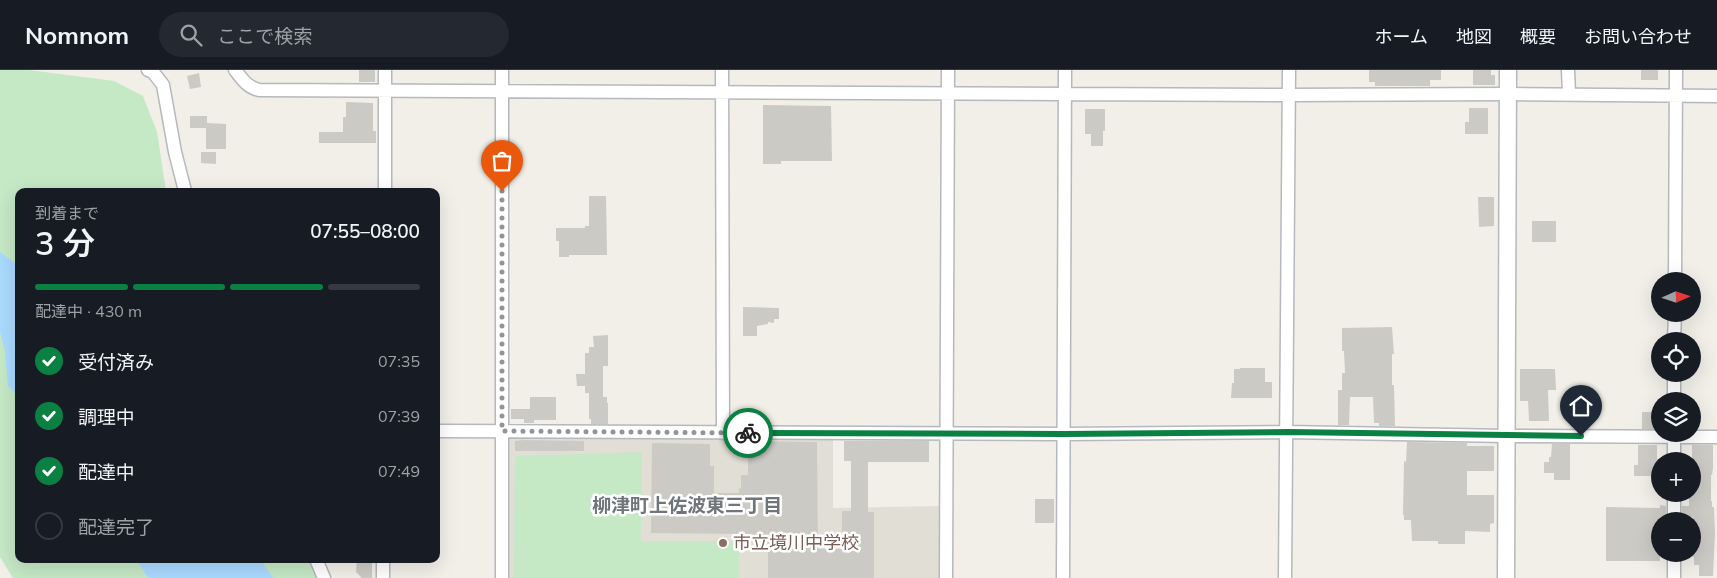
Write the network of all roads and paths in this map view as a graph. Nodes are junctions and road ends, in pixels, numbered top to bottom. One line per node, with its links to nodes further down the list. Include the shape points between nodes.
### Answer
1 (148, 70): 22 (street, via 163,85)
2 (234, 70): 12 (street, via 244,82 259,90)
3 (385, 70): 12 (street)
4 (502, 70): 13 (street)
5 (722, 70): 14 (street)
6 (948, 70): 15 (street)
7 (1065, 70): 16 (street)
8 (1289, 70): 17 (street)
9 (1508, 70): 18 (street)
10 (1568, 70): 19 (street)
11 (1676, 70): 20 (street)
12 (385, 90): 13 (street); 23 (street)
13 (502, 91): 14 (street); 26 (street)
14 (722, 92): 15 (street); 27 (street)
15 (948, 92): 16 (street); 29 (street)
16 (1065, 93): 17 (street); 30 (street)
17 (1288, 94): 18 (street); 28 (street)
18 (1508, 94): 19 (street); 32 (street)
19 (1569, 94): 20 (street)
20 (1675, 96): 21 (street); 24 (street)
21 (1717, 96)
22 (184, 188)
23 (385, 188)
24 (1675, 272)
25 (440, 431): 26 (street)
26 (502, 431): 27 (street); 40 (street)
27 (723, 432): 29 (street)
28 (1287, 432): 30 (street); 32 (street); 43 (street)
29 (946, 433): 30 (street); 41 (street)
30 (1063, 434): 42 (street)
31 (1651, 435): 32 (street)
32 (1506, 436): 44 (street)
33 (1701, 436): 34 (street)
34 (1717, 437)
35 (1674, 562): 45 (street)
36 (318, 563): 38 (street)
37 (383, 563): 39 (street)
38 (324, 578)
39 (383, 578)
40 (502, 578)
41 (946, 578)
42 (1063, 578)
43 (1285, 578)
44 (1506, 578)
45 (1674, 578)

